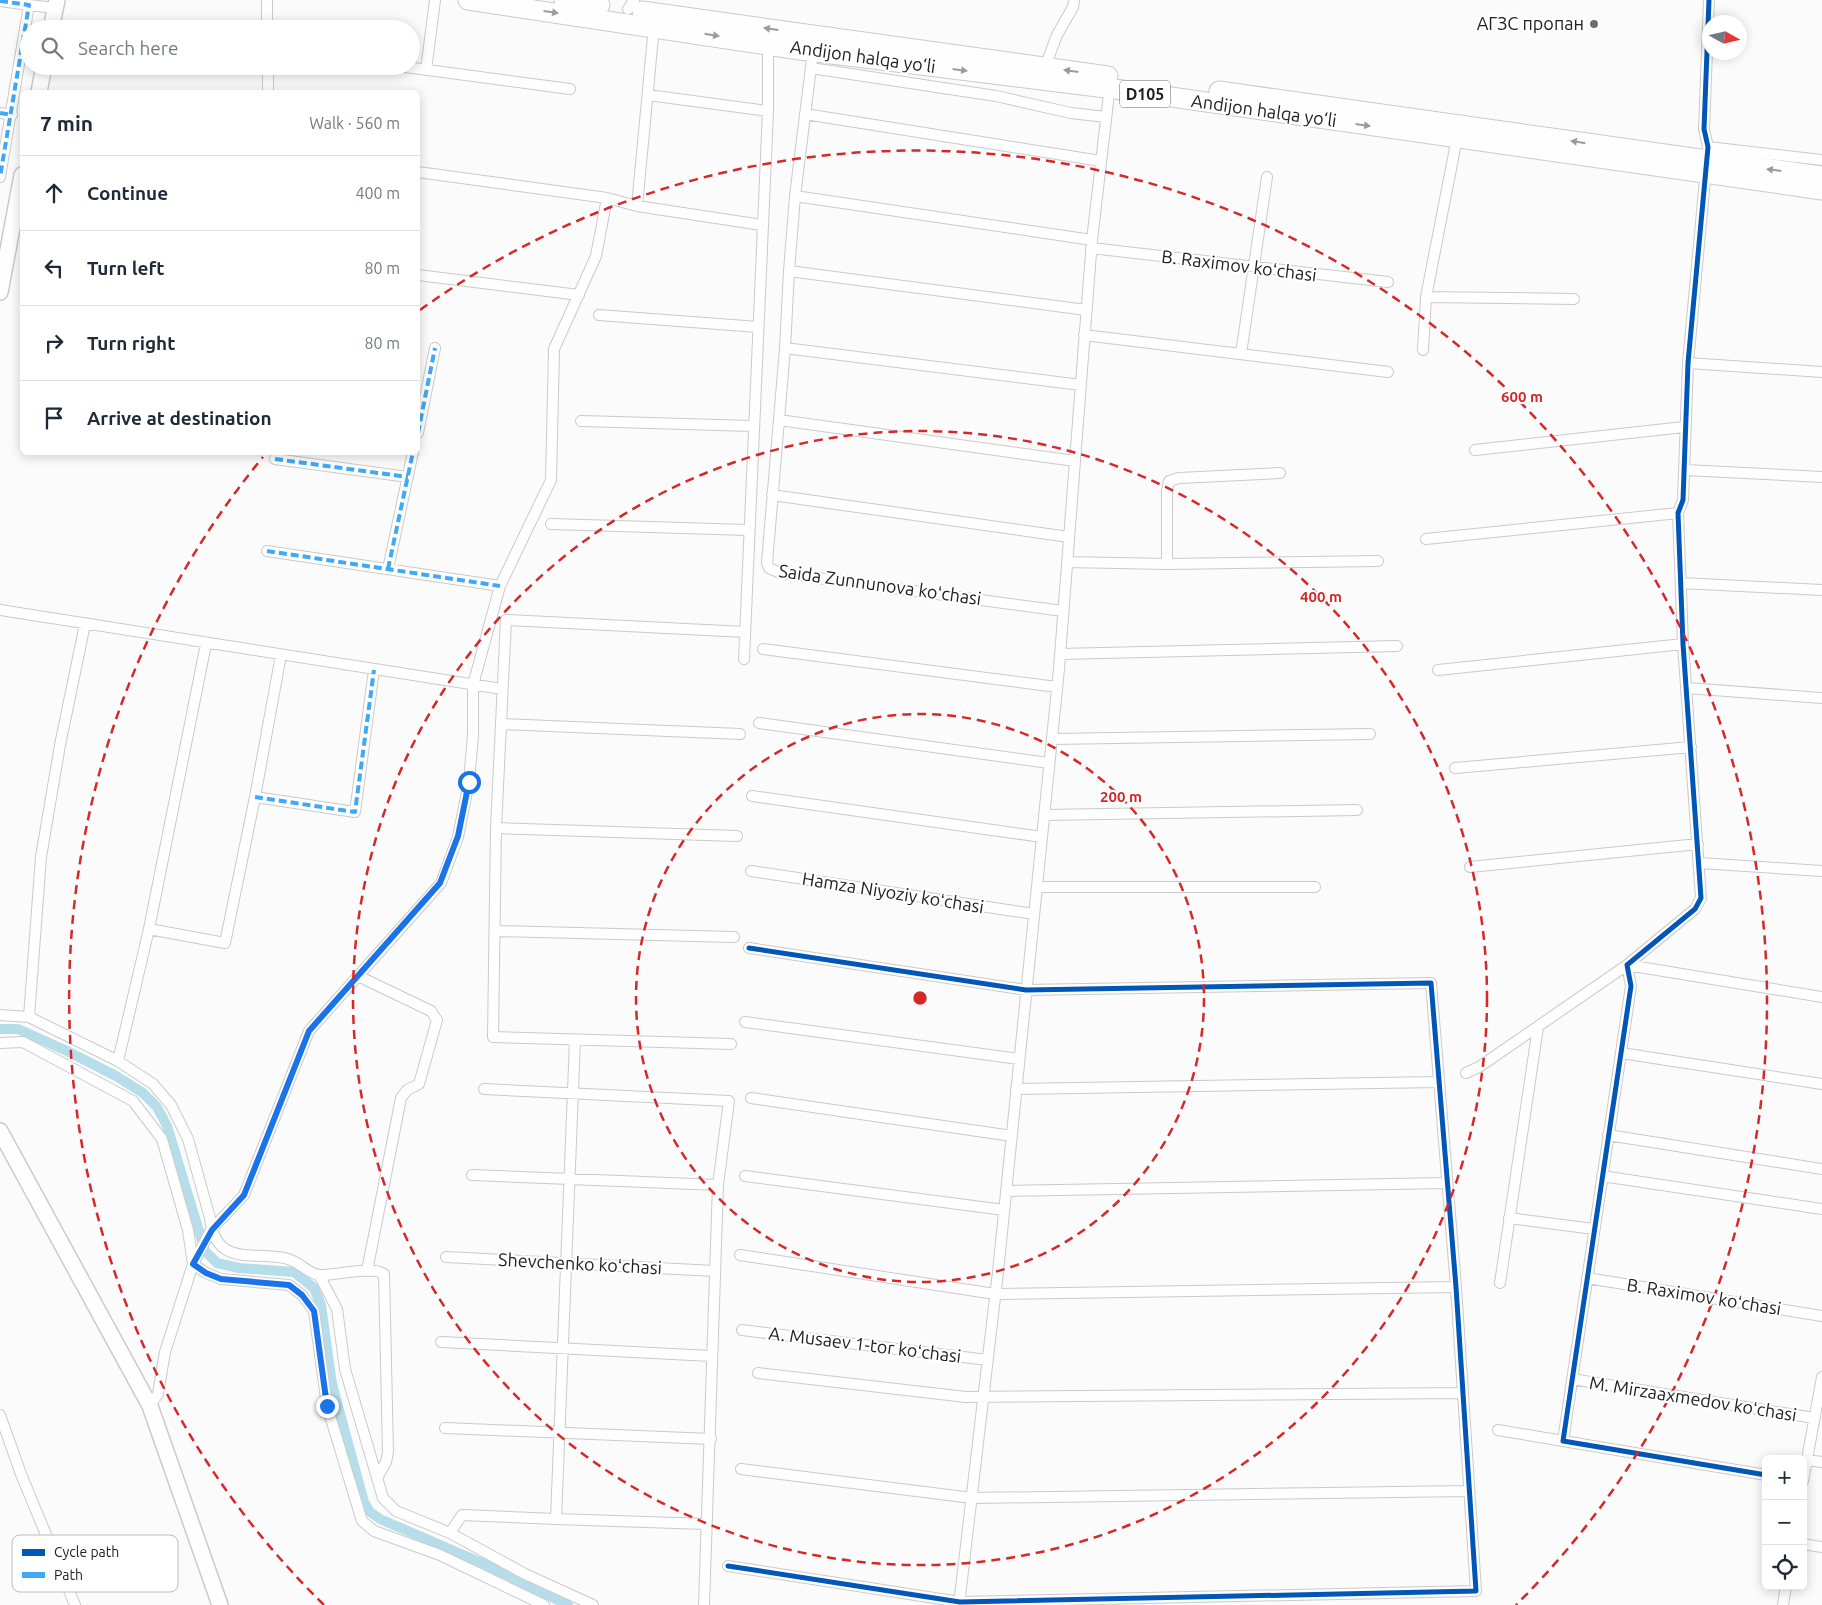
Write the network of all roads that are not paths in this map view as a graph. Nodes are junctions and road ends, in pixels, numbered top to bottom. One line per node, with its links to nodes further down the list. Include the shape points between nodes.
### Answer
1 (267, 0): 13 (street)
2 (435, 0): 20 (street)
3 (468, 0): 14 (highway, Andijon halqa yo‘li / D105, one-way to 14)
4 (564, 0): 10 (highway, Andijon halqa yo‘li / D105)
5 (1074, 0): 18 (street)
6 (1709, 0): 36 (street, via 1704,130)
7 (0, 1): 9 (street)
8 (56, 4): 9 (street); 12 (street)
9 (29, 5): 11 (street)
10 (631, 5): 18 (highway, Andijon halqa yo‘li / D105, one-way to 10)
11 (27, 20)
12 (53, 20)
13 (267, 20)
14 (654, 26): 15 (highway, Andijon halqa yo‘li / D105, one-way to 15); 27 (street)
15 (768, 44): 16 (highway, Andijon halqa yo‘li / D105); 28 (street)
16 (812, 60): 23 (highway, Andijon halqa yo‘li / D105, one-way to 23); 30 (street); 32 (street, via 1071,113)
17 (20, 63): 31 (street)
18 (1045, 67): 23 (highway, Andijon halqa yo‘li / D105, one-way to 18)
19 (420, 69): 20 (street)
20 (426, 70): 24 (street)
21 (42, 75): 25 (street)
22 (268, 75): 26 (street)
23 (1110, 83): 32 (street); 33 (highway, Andijon halqa yo‘li / D105, one-way to 33); 36 (highway, Andijon halqa yo‘li / D105, one-way to 23)
24 (570, 89)
25 (38, 90)
26 (268, 90)
27 (648, 95): 28 (street); 45 (street)
28 (768, 111): 46 (street)
29 (0, 113): 31 (street)
30 (805, 114): 35 (street); 43 (street)
31 (12, 115): 39 (street)
32 (1106, 117): 35 (street)
33 (1457, 138): 36 (highway, Andijon halqa yo‘li / D105); 54 (street)
34 (1822, 160): 36 (street)
35 (1101, 161): 47 (street)
36 (1706, 161): 38 (highway, Andijon halqa yo‘li / D105, one-way to 36); 42 (highway, Andijon halqa yo‘li / D105); 64 (street)
37 (420, 172): 44 (street)
38 (1822, 176)
39 (0, 177)
40 (1267, 177): 48 (street)
41 (20, 186): 52 (street)
42 (1822, 190)
43 (795, 196): 47 (street, B. Raximov koʻchasi); 49 (street)
44 (607, 198): 45 (street); 53 (street, via 596,256)
45 (636, 206): 46 (street)
46 (762, 225): 58 (street)
47 (1092, 244): 48 (street, B. Raximov koʻchasi); 56 (street)
48 (1254, 268): 51 (street, B. Raximov koʻchasi); 63 (street)
49 (789, 272): 56 (street); 61 (street)
50 (420, 275): 53 (street)
51 (1388, 282)
52 (0, 292)
53 (579, 295): 94 (street, via 554,349 551,480)
54 (1426, 297): 55 (street); 62 (street)
55 (1574, 299)
56 (1086, 310): 59 (street)
57 (599, 315): 58 (street)
58 (758, 327): 72 (street)
59 (1084, 334): 63 (street); 67 (street)
60 (435, 348): 68 (street)
61 (785, 348): 67 (street); 70 (street)
62 (1423, 350)
63 (1241, 354): 65 (street)
64 (1688, 362): 66 (street); 73 (street)
65 (1388, 372)
66 (1822, 372)
67 (1081, 385): 77 (street)
68 (422, 393): 69 (street)
69 (420, 413)
70 (779, 420): 77 (street); 82 (street)
71 (581, 421): 72 (street)
72 (753, 426): 85 (street)
73 (1684, 427): 74 (street); 78 (street)
74 (1475, 450)
75 (413, 455): 80 (street)
76 (275, 459): 80 (street)
77 (1075, 461): 86 (street)
78 (1685, 470): 81 (street); 83 (street, via 1683,500)
79 (1280, 473): 91 (street, via 1169,481)
80 (408, 477): 92 (street)
81 (1822, 477)
82 (772, 495): 86 (street); 97 (street, Saida Zunnunova koʻchasi, via 767,563 769,568 780,573)
83 (1678, 513): 87 (street); 93 (street)
84 (551, 524): 85 (street)
85 (748, 530): 99 (street)
86 (1069, 537): 90 (street)
87 (1426, 539)
88 (267, 551): 92 (street)
89 (1378, 561): 91 (street)
90 (1067, 562): 91 (street); 97 (street)
91 (1167, 564)
92 (388, 569): 94 (street)
93 (1681, 583): 95 (street); 101 (street)
94 (500, 586): 109 (street)
95 (1822, 590)
96 (0, 610): 98 (street)
97 (1063, 611): 104 (street)
98 (85, 624): 100 (street); 146 (street, via 40,857)
99 (745, 632): 106 (street); 112 (street, via 506,620)
100 (206, 644): 105 (street); 137 (street)
101 (1683, 644): 108 (street); 111 (street)
102 (1397, 646): 104 (street)
103 (763, 649): 110 (street)
104 (1060, 654): 110 (street)
105 (281, 655): 107 (street); 123 (street)
106 (744, 658)
107 (374, 670): 109 (street); 123 (street, via 355,812)
108 (1438, 670)
109 (473, 685): 112 (street); 142 (street, via 469,782 458,836 440,883)
110 (1057, 687): 118 (street)
111 (1687, 688): 113 (street); 119 (street)
112 (502, 690): 115 (street)
113 (1822, 698)
114 (759, 723): 120 (street)
115 (501, 724): 116 (street); 126 (street)
116 (740, 734)
117 (1370, 734): 118 (street)
118 (1052, 739): 120 (street)
119 (1691, 747): 121 (street); 129 (street)
120 (1049, 763): 125 (street)
121 (1455, 768)
122 (752, 796): 128 (street)
123 (255, 797): 137 (street, via 225,943)
124 (1357, 810): 125 (street)
125 (1044, 814): 128 (street)
126 (496, 828): 127 (street); 138 (street)
127 (737, 836)
128 (1042, 837): 134 (street)
129 (1698, 844): 130 (street); 131 (street)
130 (1700, 863): 133 (street); 141 (street, via 1702,898 1695,909)
131 (1470, 867)
132 (751, 871): 136 (street, Hamza Niyoziy koʻchasi)
133 (1822, 871)
134 (1037, 887): 135 (street); 136 (street)
135 (1315, 887)
136 (1034, 914): 143 (street)
137 (148, 929): 154 (street)
138 (495, 931): 139 (street); 149 (street, via 493,1037)
139 (734, 937)
140 (749, 948): 143 (street)
141 (1627, 965): 144 (street); 148 (street); 152 (street, via 1631,986)
142 (358, 976): 176 (street, via 309,1031 244,1195); 182 (street, via 431,1012 437,1020 419,1084 407,1090 401,1098)
143 (1026, 990): 153 (street); 156 (street, via 1431,983)
144 (1822, 997)
145 (0, 1015): 146 (street)
146 (29, 1017): 154 (street)
147 (745, 1022): 153 (street)
148 (1538, 1027): 155 (street); 175 (street)
149 (575, 1040): 151 (street); 160 (street)
150 (0, 1043): 180 (street, via 23,1042 134,1101 143,1111 162,1138)
151 (731, 1044)
152 (1621, 1053): 157 (street); 163 (street)
153 (1019, 1059): 159 (street)
154 (118, 1061): 176 (street, via 153,1084 172,1105 188,1139)
155 (1466, 1073)
156 (1438, 1082): 159 (street); 170 (street)
157 (1822, 1084)
158 (484, 1089): 160 (street)
159 (1016, 1090): 164 (street)
160 (574, 1093): 169 (street); 171 (street, via 729,1101)
161 (751, 1098): 164 (street)
162 (0, 1131): 200 (street)
163 (1608, 1135): 165 (street); 168 (street)
164 (1012, 1136): 172 (street)
165 (1822, 1169)
166 (472, 1174): 169 (street)
167 (745, 1176): 174 (street)
168 (1602, 1176): 173 (street); 177 (street)
169 (571, 1178): 171 (street); 181 (street)
170 (1446, 1183): 172 (street); 187 (street)
171 (718, 1185): 183 (street)
172 (1006, 1191): 174 (street)
173 (1822, 1209)
174 (1004, 1210): 188 (street)
175 (1509, 1218): 177 (street); 186 (street)
176 (212, 1230): 180 (street); 184 (street, via 227,1251 238,1255 289,1259)
177 (1594, 1230): 185 (street)
178 (740, 1255): 188 (street)
179 (446, 1257): 181 (street, Shevchenko koʻchasi)
180 (195, 1260): 200 (street, via 165,1352 158,1394); 228 (street, via 206,1273 221,1279 289,1285 314,1311 327,1406 362,1521 374,1531 440,1555)
181 (566, 1265): 183 (street, Shevchenko koʻchasi); 192 (street)
182 (367, 1271): 184 (street); 212 (street, via 384,1274 388,1452)
183 (714, 1271): 193 (street)
184 (319, 1275): 212 (street, via 337,1309 345,1369)
185 (1587, 1278): 189 (street, B. Raximov koʻchasi); 197 (street)
186 (1500, 1283)
187 (1456, 1287): 188 (street); 198 (street)
188 (995, 1294): 194 (street)
189 (1822, 1316)
190 (742, 1330): 194 (street, A. Musaev 1-tor koʻchasi)
191 (441, 1342): 192 (street)
192 (562, 1347): 193 (street); 205 (street)
193 (711, 1356): 206 (street)
194 (988, 1360): 199 (street)
195 (758, 1373): 199 (street, via 966,1397)
196 (1822, 1377): 202 (street)
197 (1572, 1379): 202 (street, M. Mirzaaxmedov koʻchasi); 207 (street)
198 (1463, 1393): 199 (street); 213 (street)
199 (984, 1396): 214 (street)
200 (150, 1406): 227 (street)
201 (0, 1415): 218 (street)
202 (1814, 1418): 208 (street)
203 (445, 1428): 205 (street)
204 (1498, 1430): 207 (street)
205 (558, 1434): 206 (street); 215 (street)
206 (711, 1439): 216 (street)
207 (1563, 1441): 211 (street)
208 (1807, 1460): 209 (street)
209 (1822, 1462)
210 (741, 1469): 214 (street)
211 (1762, 1475)
212 (377, 1478): 217 (street, via 383,1498 396,1511)
213 (1469, 1491): 214 (street); 224 (street, via 1476,1591)
214 (972, 1498): 225 (street)
215 (556, 1519): 216 (street); 217 (street, via 462,1515)
216 (706, 1524): 230 (street)
217 (450, 1533): 229 (street, via 525,1574)
218 (46, 1535)
219 (1807, 1545): 220 (street)
220 (1822, 1547)
221 (728, 1566): 225 (street)
222 (1785, 1590): 231 (street)
223 (70, 1592): 226 (street)
224 (1236, 1601): 225 (street)
225 (960, 1604)
226 (75, 1605)
227 (220, 1605)
228 (544, 1605)
229 (593, 1605)
230 (704, 1605)
231 (1783, 1605)

